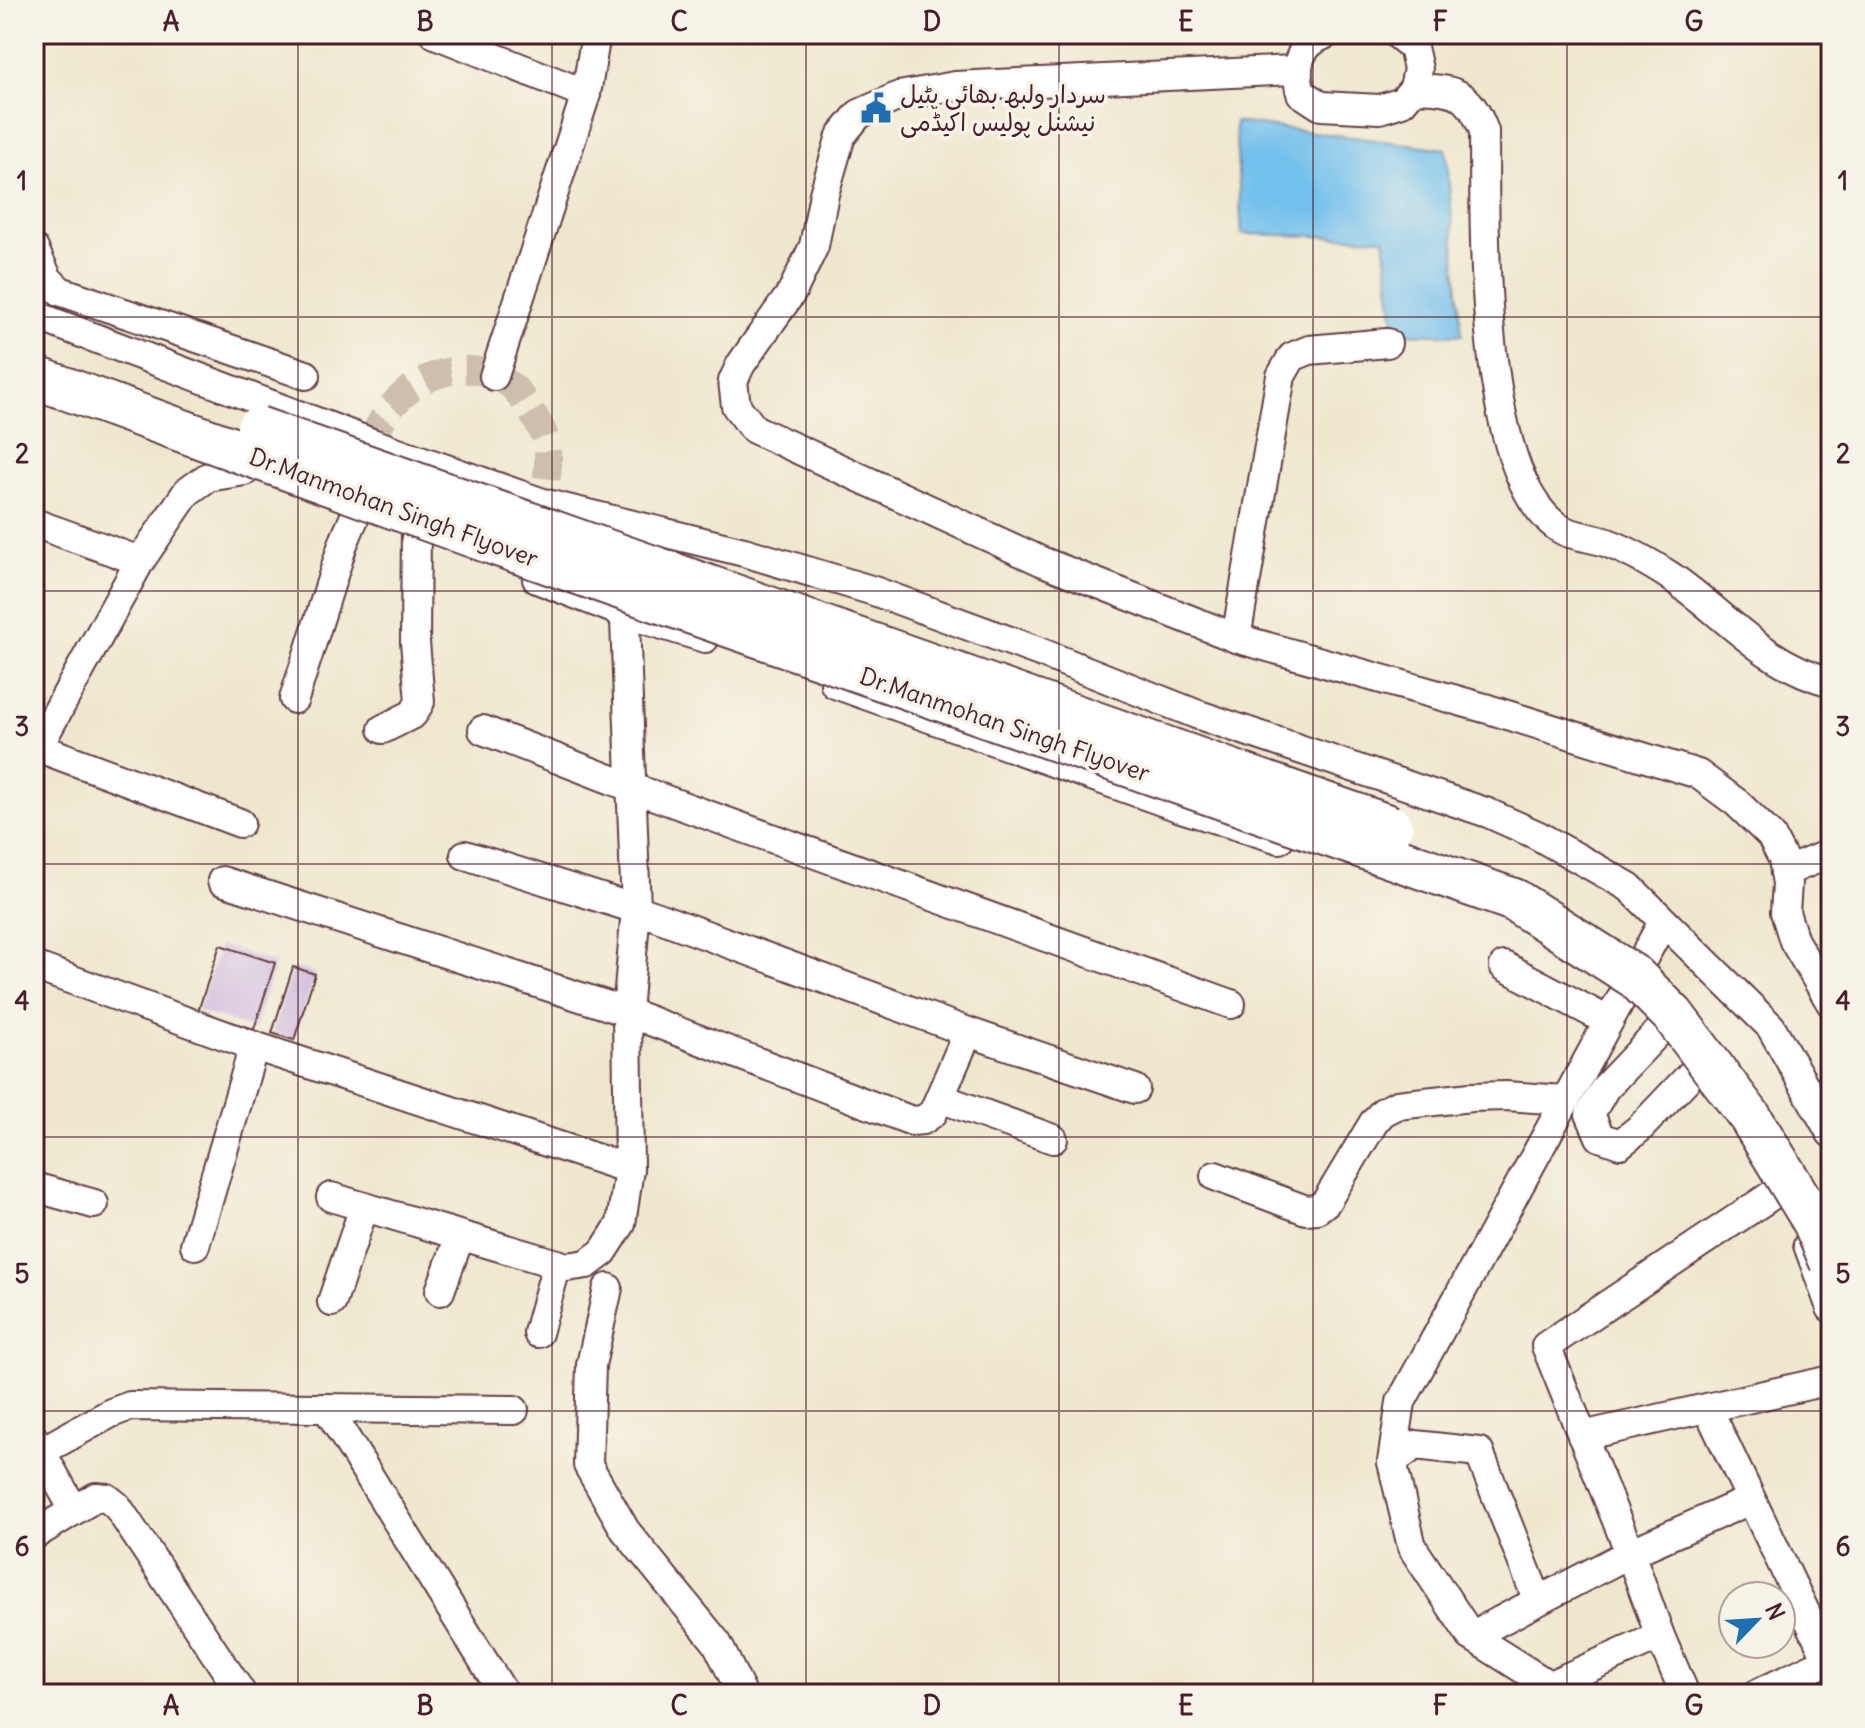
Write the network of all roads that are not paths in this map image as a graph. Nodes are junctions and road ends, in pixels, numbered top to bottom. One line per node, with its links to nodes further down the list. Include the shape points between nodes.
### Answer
1 (435, 34): 7 (street)
2 (596, 34): 7 (street)
3 (1326, 34): 5 (street, via 1304,51)
4 (1397, 34): 6 (street, via 1413,47 1418,69)
5 (1295, 70): 6 (street, via 1301,93 1321,106 1380,109 1402,102); 24 (street, via 955,86 899,96 859,114 841,136 814,246 792,292 733,381 736,406 754,429 1041,561)
6 (1414, 88): 25 (street, via 1443,89 1467,99 1484,131 1494,379 1532,502 1560,529 1636,557 1671,577 1754,645 1803,674)
7 (586, 94): 13 (street)
8 (34, 249): 12 (street, via 60,291)
9 (34, 315): 16 (street)
10 (1387, 343): 24 (street, via 1309,350 1292,357 1281,376)
11 (34, 348): 59 (highway, Dr.Manmohan Singh Flyover, bridge, via 1517,872 1623,939 1664,975 1769,1098 1821,1177)
12 (306, 375)
13 (494, 376)
14 (34, 377): 64 (highway, Dr.Manmohan Singh Flyover, bridge, via 1514,900 1635,977 1673,1015 1750,1117 1814,1222)
15 (34, 392): 17 (street)
16 (271, 403): 17 (street); 20 (street, via 543,503)
17 (245, 471): 18 (street); 22 (street, via 208,477 187,492)
18 (358, 509): 21 (street); 26 (street)
19 (34, 523): 22 (street)
20 (625, 523): 23 (street); 37 (street, via 874,591 1196,714 1488,813 1629,887)
21 (416, 528): 23 (street); 27 (street, via 420,702 413,714)
22 (140, 561): 29 (street)
23 (624, 613): 30 (street); 40 (street, via 1181,808 1444,891 1549,938)
24 (1236, 638): 34 (street, via 1698,774 1771,836)
25 (1831, 682)
26 (294, 699)
27 (383, 729)
28 (483, 730): 30 (street)
29 (35, 749): 31 (street)
30 (633, 788): 36 (street); 42 (street)
31 (240, 823)
32 (1831, 853): 34 (street)
33 (465, 855): 36 (street)
34 (1785, 872): 41 (street, via 1785,912 1794,941)
35 (222, 881): 43 (street)
36 (636, 909): 43 (street); 46 (street)
37 (1663, 922): 40 (street); 52 (street, via 1771,1027)
38 (34, 966): 47 (street)
39 (1504, 966): 44 (street)
40 (1626, 986): 44 (street); 45 (street)
41 (1831, 1003)
42 (1231, 1004)
43 (627, 1012): 50 (street, via 912,1121 933,1113); 54 (street)
44 (1608, 1021): 51 (street)
45 (1666, 1024): 48 (street); 48 (street, via 1605,1088 1590,1114 1600,1137 1620,1144)
46 (968, 1032): 49 (street); 50 (street)
47 (254, 1046): 54 (street); 63 (street)
48 (1700, 1065): 57 (street, via 1758,1146)
49 (1135, 1089)
50 (940, 1098): 53 (street)
51 (1564, 1100): 55 (street, via 1471,1097 1397,1105 1374,1122 1317,1209 1306,1210); 77 (street, via 1401,1402)
52 (1831, 1133)
53 (1053, 1139)
54 (629, 1169): 65 (street, via 621,1224 603,1252 587,1264)
55 (1215, 1176)
56 (34, 1187): 60 (street)
57 (1781, 1189): 69 (street, via 1811,1250); 75 (street, via 1546,1346)
58 (331, 1197): 61 (street)
59 (1831, 1202)
60 (94, 1204)
61 (364, 1207): 62 (street); 68 (street)
62 (460, 1236): 65 (street); 67 (street)
63 (195, 1245)
64 (1831, 1262)
65 (557, 1264): 70 (street)
66 (608, 1288): 89 (street, via 591,1365 588,1465 625,1530 717,1643)
67 (440, 1291)
68 (332, 1302)
69 (1831, 1308)
70 (538, 1333)
71 (1831, 1380): 73 (street)
72 (327, 1408): 74 (street); 76 (street, via 130,1406); 88 (street)
73 (1708, 1409): 75 (street); 78 (street)
74 (514, 1410)
75 (1582, 1436): 81 (street)
76 (38, 1445): 79 (street)
77 (1392, 1462): 82 (street, via 1415,1445 1479,1452); 83 (street, via 1412,1547)
78 (1750, 1500): 81 (street); 85 (street)
79 (74, 1510): 80 (street); 87 (street, via 96,1497 117,1506)
80 (34, 1535)
81 (1630, 1553): 82 (street); 84 (street)
82 (1538, 1601): 83 (street)
83 (1471, 1636): 86 (street)
84 (1660, 1636): 86 (street); 90 (street)
85 (1830, 1662): 91 (street)
86 (1556, 1690)
87 (242, 1694)
88 (504, 1694)
89 (742, 1694)
90 (1685, 1694)
91 (1757, 1694)

